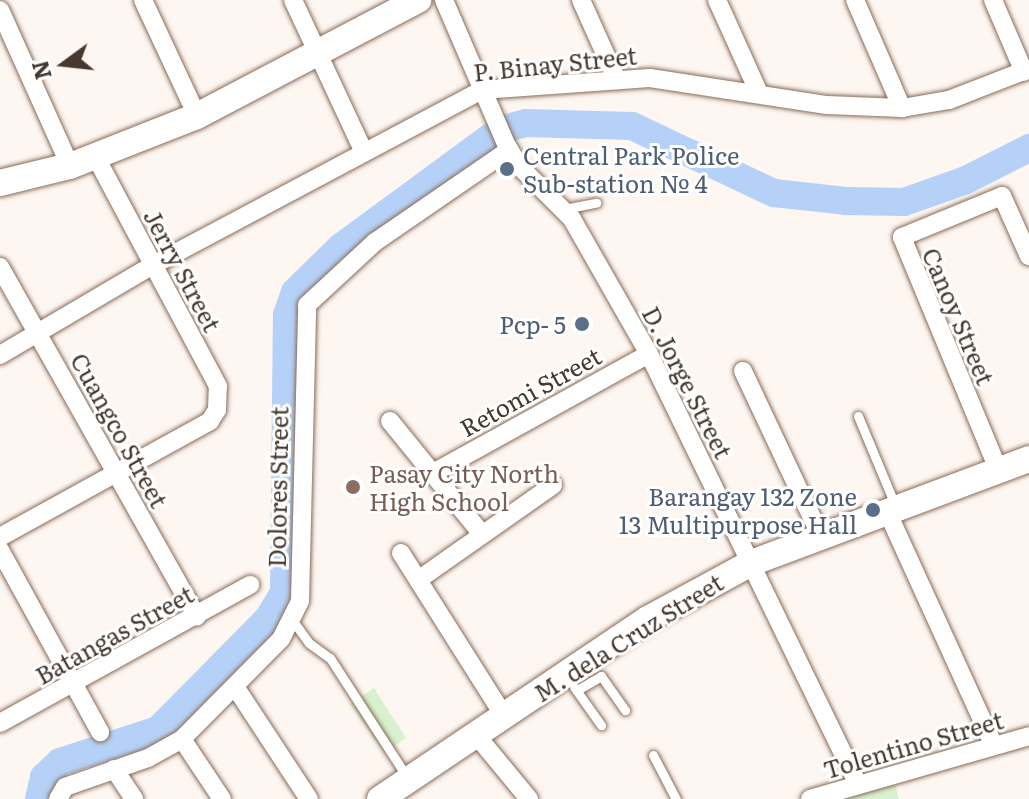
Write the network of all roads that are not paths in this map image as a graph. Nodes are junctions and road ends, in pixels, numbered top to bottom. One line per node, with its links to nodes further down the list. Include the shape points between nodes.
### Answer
1 (143, 0): 16 (street)
2 (293, 0): 10 (street)
3 (418, 0): 10 (street)
4 (444, 0): 13 (street, D. Jorge Street)
5 (581, 0): 12 (street)
6 (717, 0): 14 (street)
7 (855, 0): 15 (street)
8 (993, 0): 11 (street)
9 (0, 10): 20 (street)
10 (317, 52): 16 (street); 18 (street)
11 (1026, 70): 15 (street, P. Binay Street, via 949,100)
12 (617, 80): 13 (street, P. Binay Street); 14 (street, P. Binay Street, via 677,79)
13 (482, 90): 17 (street, D. Jorge Street); 18 (street, P. Binay Street)
14 (758, 91): 15 (street, P. Binay Street, via 847,107)
15 (902, 108)
16 (197, 116): 19 (street)
17 (508, 148): 23 (street, D. Jorge Street); 48 (street, Dolores Street, via 375,242 307,305 300,601)
18 (364, 152): 25 (street, P. Binay Street)
19 (95, 156): 20 (street); 25 (street, Jerry Street)
20 (70, 166): 21 (street)
21 (0, 183)
22 (596, 203): 23 (lane)
23 (564, 209): 28 (street, D. Jorge Street)
24 (1029, 256): 34 (street, Canoy Street, via 1003,196 914,230 902,241)
25 (153, 265): 27 (street, P. Binay Street); 36 (street, Jerry Street, via 218,386 217,410 210,421)
26 (0, 267): 27 (street, Cuangco Street)
27 (38, 334): 29 (street, P. Binay Street); 36 (street, Cuangco Street)
28 (649, 354): 35 (street, Retomi Street); 44 (street, D. Jorge Street)
29 (0, 355)
30 (743, 371): 40 (street)
31 (858, 416): 38 (lane)
32 (390, 421): 35 (street)
33 (1029, 459): 34 (street, M. dela Cruz Street)
34 (998, 469): 38 (street, M. dela Cruz Street)
35 (435, 472): 39 (street)
36 (116, 473): 41 (street); 47 (street, Cuangco Street)
37 (553, 485): 39 (street)
38 (891, 508): 40 (street, M. dela Cruz Street); 61 (street)
39 (481, 533): 45 (street)
40 (820, 535): 44 (street, M. dela Cruz Street)
41 (0, 537)
42 (0, 550): 51 (street)
43 (401, 553): 45 (street)
44 (751, 563): 49 (street, M. dela Cruz Street); 65 (street, D. Jorge Street)
45 (418, 580): 54 (street)
46 (250, 585): 47 (street, Batangas Street)
47 (197, 616): 51 (street, Batangas Street)
48 (293, 621): 52 (street, Dolores Street); 64 (lane, via 309,643 330,658)
49 (596, 667): 50 (street, M. dela Cruz Street); 53 (lane)
50 (572, 682): 54 (street, M. dela Cruz Street); 56 (lane)
51 (73, 684): 55 (street, Batangas Street); 57 (street)
52 (236, 688): 60 (street, Dolores Street); 70 (street)
53 (625, 710)
54 (504, 716): 58 (street, M. dela Cruz Street)
55 (0, 723)
56 (601, 725)
57 (100, 732)
58 (477, 736): 64 (street, M. dela Cruz Street); 72 (street)
59 (1029, 737): 61 (street, Tolentino Street)
60 (182, 739): 63 (street, Dolores Street); 69 (street)
61 (994, 746): 65 (street, Tolentino Street)
62 (653, 755): 73 (lane)
63 (114, 769): 67 (street, Dolores Street, via 65,787); 68 (street)
64 (409, 780): 71 (street, M. dela Cruz Street)
65 (858, 785): 66 (street, Tolentino Street)
66 (815, 798)
67 (58, 799)
68 (134, 799)
69 (222, 799)
70 (309, 799)
71 (380, 799)
72 (529, 799)
73 (676, 799)

